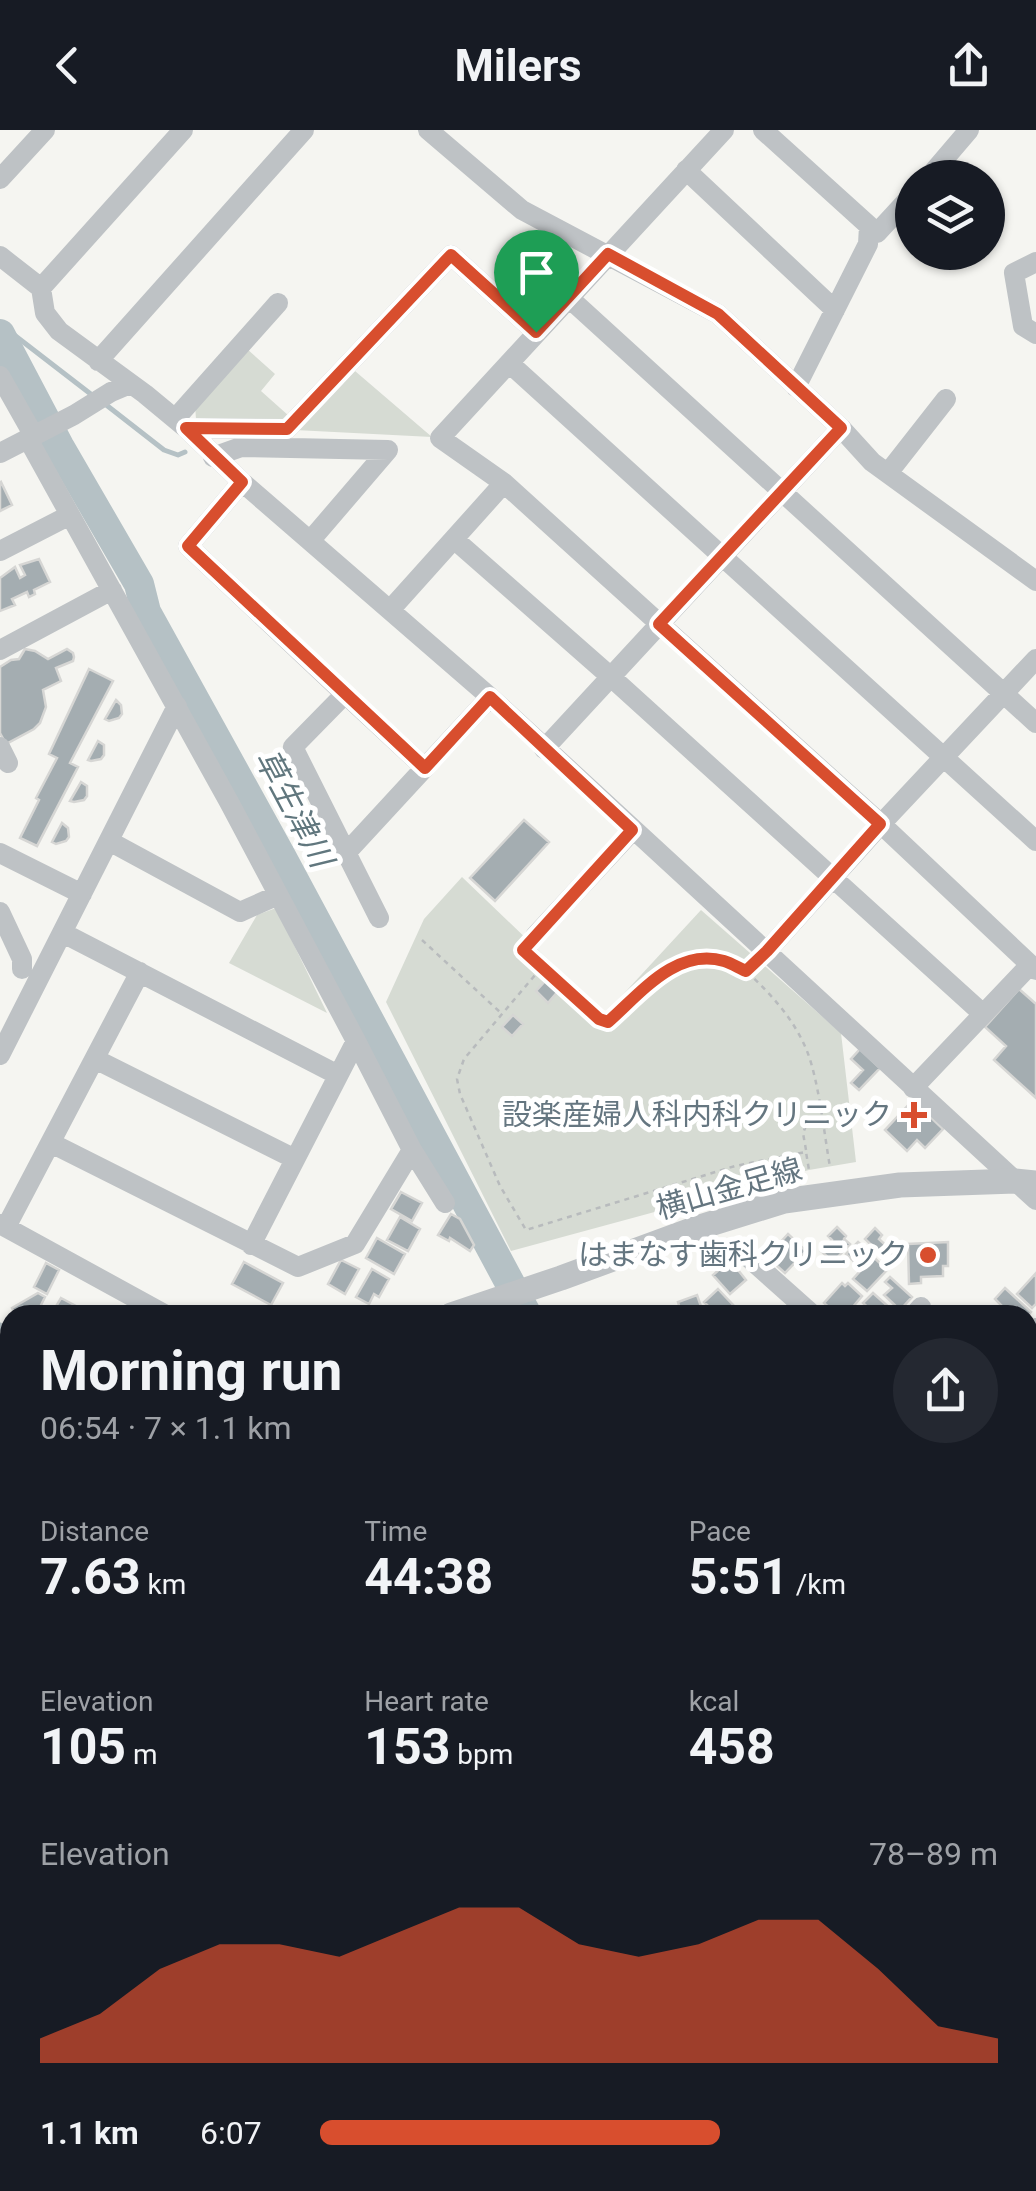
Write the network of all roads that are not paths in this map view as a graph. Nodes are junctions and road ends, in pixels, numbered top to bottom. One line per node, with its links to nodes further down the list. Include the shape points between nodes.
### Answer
1 (45, 130): 10 (street)
2 (183, 130): 16 (street)
3 (304, 130): 22 (street)
4 (428, 130): 13 (street, via 522,210)
5 (724, 130): 9 (street)
6 (763, 130): 12 (street)
7 (969, 130): 8 (street)
8 (943, 160)
9 (686, 170): 13 (street); 19 (street)
10 (0, 179)
11 (895, 214): 12 (street, via 877,234)
12 (869, 226): 19 (street, via 868,244)
13 (608, 254): 17 (street); 26 (street, via 718,314)
14 (0, 256): 16 (street)
15 (1036, 262): 21 (street, via 1014,273 1023,326)
16 (41, 288): 22 (street, via 46,313)
17 (568, 297): 20 (street); 36 (street)
18 (278, 303): 28 (street)
19 (835, 310): 26 (street)
20 (536, 332): 23 (street); 28 (street, via 451,255 287,429)
21 (1036, 334)
22 (98, 362): 25 (street)
23 (510, 364): 35 (street, via 440,438); 41 (street)
24 (0, 376): 30 (street)
25 (130, 384): 28 (street); 30 (street)
26 (796, 387): 29 (street)
27 (946, 399): 33 (street)
28 (181, 423): 32 (street)
29 (841, 428): 33 (street); 36 (street)
30 (33, 436): 31 (street); 37 (street)
31 (0, 453)
32 (213, 456): 34 (street); 39 (street, via 241,448 388,450)
33 (888, 473): 42 (street)
34 (242, 482): 39 (street); 50 (street, via 188,546)
35 (504, 483): 38 (street); 45 (street)
36 (784, 491): 41 (street); 49 (street)
37 (70, 515): 40 (street); 43 (street)
38 (455, 540): 44 (street); 48 (street)
39 (310, 541): 44 (street)
40 (0, 551)
41 (722, 556): 45 (street); 55 (street)
42 (1036, 581)
43 (112, 590): 46 (street); 52 (street)
44 (390, 610): 51 (street)
45 (659, 624): 48 (street); 57 (street)
46 (0, 650)
47 (1036, 659): 49 (street)
48 (611, 677): 54 (street); 63 (street)
49 (1003, 693): 53 (street); 55 (street)
50 (345, 694): 56 (street); 61 (street, via 293,747)
51 (490, 697): 54 (street); 56 (street)
52 (176, 706): 60 (street); 65 (street)
53 (1036, 723)
54 (544, 749): 58 (street)
55 (944, 758): 57 (street); 59 (street)
56 (425, 768): 61 (street)
57 (880, 824): 63 (street); 71 (street)
58 (632, 830): 69 (street); 70 (street)
59 (1036, 841)
60 (109, 842): 64 (street); 65 (street, via 240,912)
61 (347, 852): 67 (street)
62 (0, 854): 64 (street)
63 (832, 878): 70 (street); 75 (street)
64 (82, 894): 68 (street)
65 (278, 895): 76 (street)
66 (0, 912): 73 (street)
67 (378, 918)
68 (63, 933): 72 (street); 73 (street)
69 (535, 936)
70 (767, 951): 80 (street)
71 (1033, 968): 75 (street)
72 (140, 972): 78 (street); 79 (street)
73 (30, 974): 74 (street, via 18,967); 77 (street)
74 (0, 976)
75 (983, 1014): 80 (street)
76 (356, 1042): 79 (street); 82 (street)
77 (0, 1055)
78 (95, 1059): 81 (street); 83 (street)
79 (338, 1075): 83 (street)
80 (912, 1088): 84 (street)
81 (51, 1143): 87 (street); 88 (street)
82 (412, 1150): 86 (street); 88 (street, via 355,1244 298,1268)
83 (295, 1159): 88 (street)
84 (1026, 1182): 85 (street); 91 (street, 横山金足線, via 900,1185 784,1201)
85 (1036, 1200)
86 (445, 1203)
87 (3, 1226): 90 (street)
88 (252, 1245)
89 (739, 1249): 92 (street)
90 (148, 1305)
91 (480, 1305)
92 (802, 1305)

